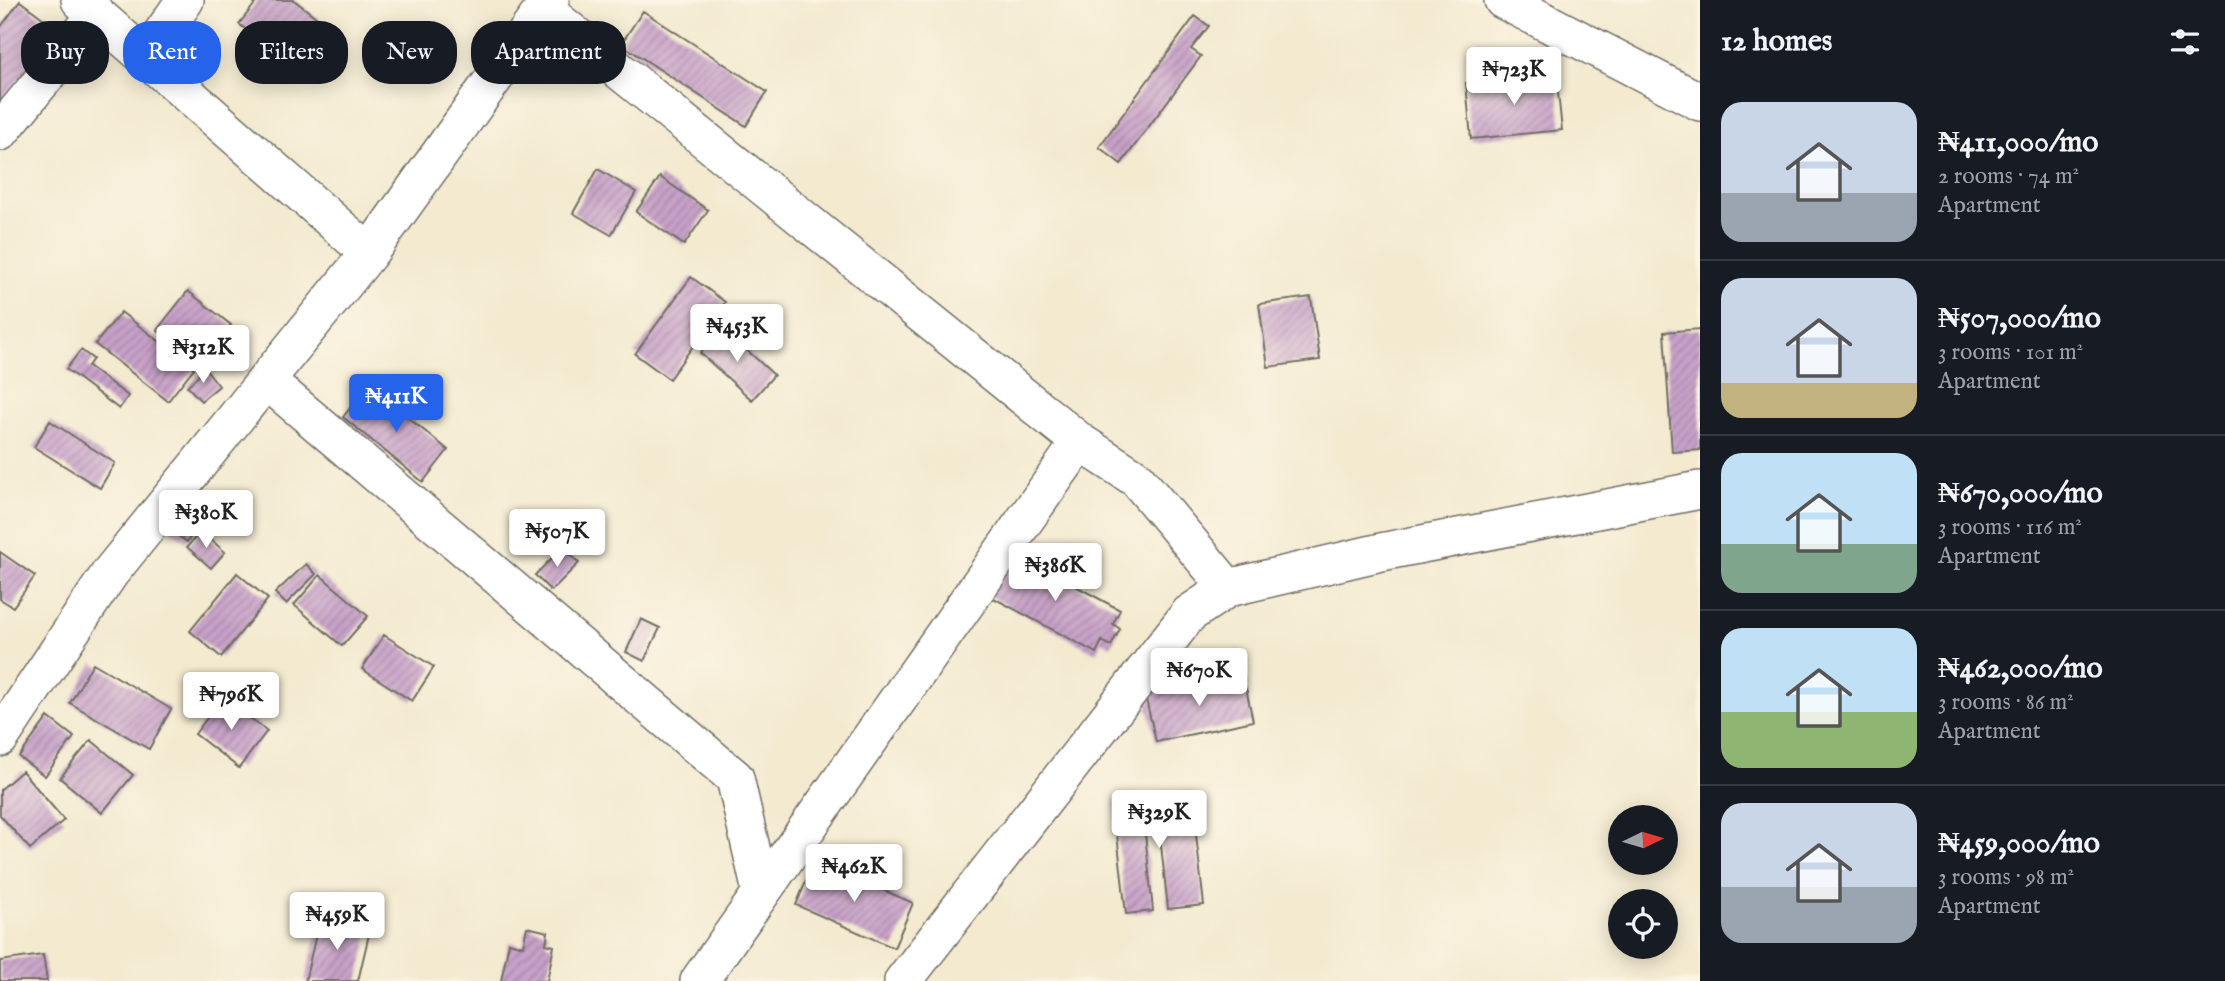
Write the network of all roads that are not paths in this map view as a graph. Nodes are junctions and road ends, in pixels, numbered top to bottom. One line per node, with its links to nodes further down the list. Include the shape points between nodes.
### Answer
1 (186, 0): 5 (street)
2 (1503, 0): 8 (street)
3 (546, 4): 10 (street); 12 (street)
4 (88, 7): 6 (street); 9 (street)
5 (171, 21)
6 (123, 37)
7 (177, 84): 10 (street)
8 (1700, 102)
9 (0, 132)
10 (369, 253): 11 (street)
11 (266, 380): 15 (street, via 110,573); 16 (street, via 735,778)
12 (1080, 442): 14 (street, via 1137,479); 16 (street)
13 (1700, 490): 14 (street, via 1381,552)
14 (1228, 588): 18 (street, via 1189,614)
15 (0, 738)
16 (761, 892): 17 (street)
17 (699, 981)
18 (903, 981)

